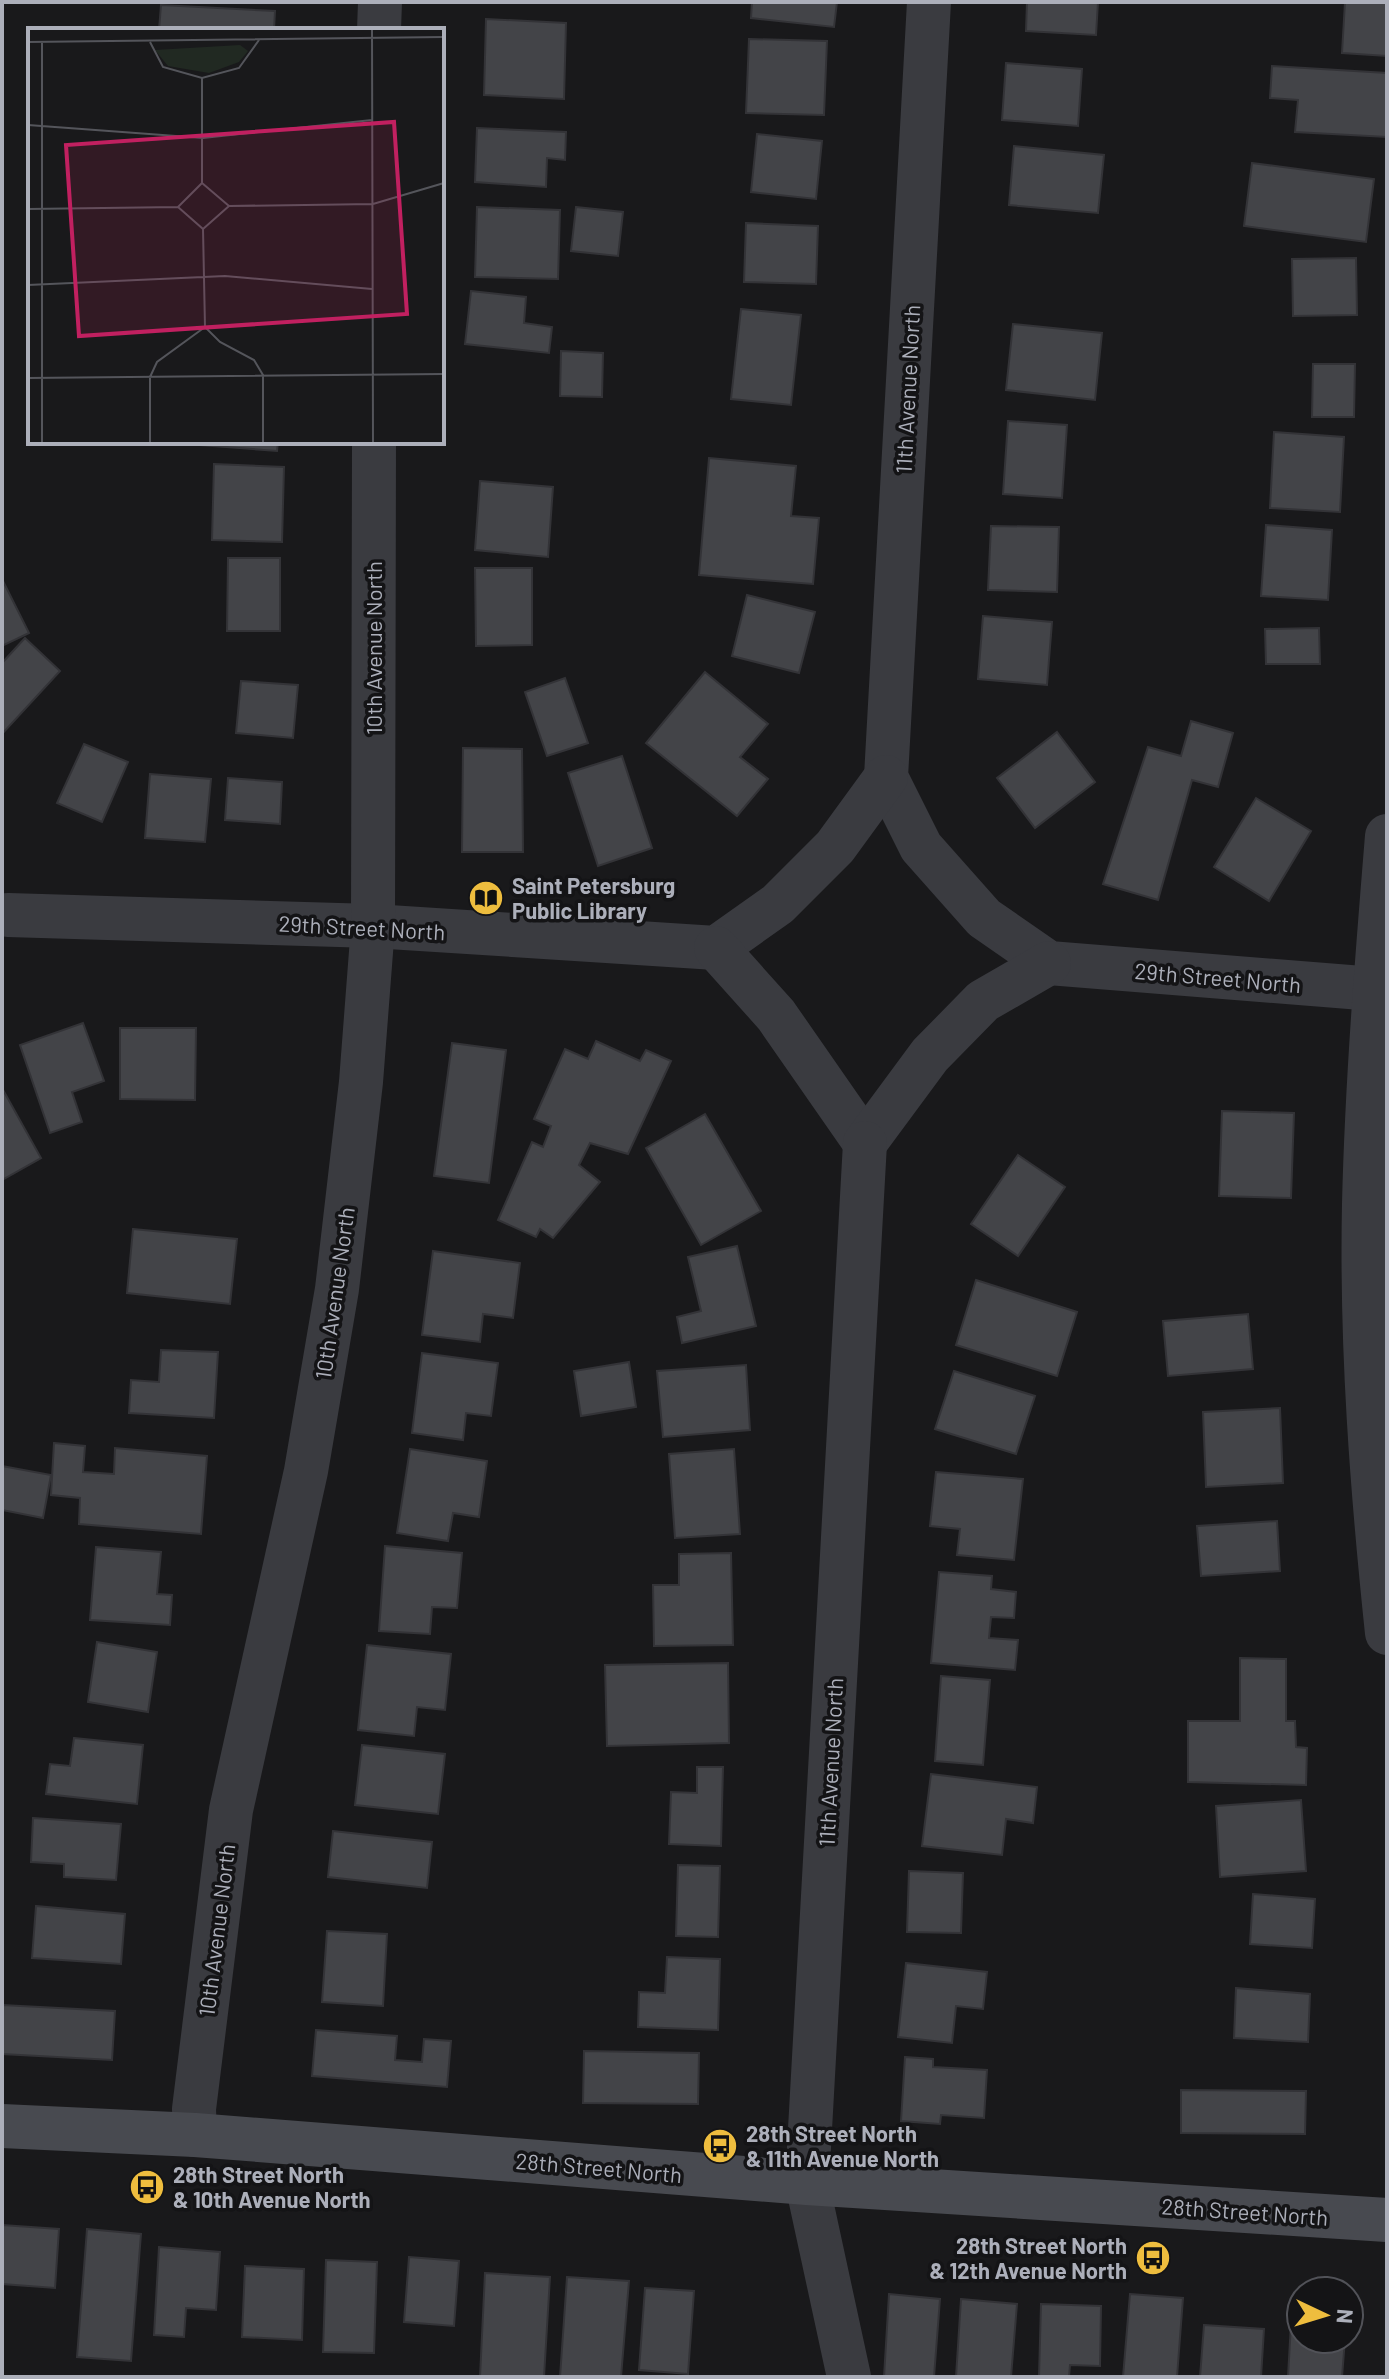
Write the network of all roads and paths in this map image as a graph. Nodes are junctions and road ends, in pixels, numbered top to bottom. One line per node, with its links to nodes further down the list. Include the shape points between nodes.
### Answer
1 (380, 2): 3 (street)
2 (929, 2): 5 (street, 11th Avenue North)
3 (379, 28)
4 (374, 444): 8 (street, 10th Avenue North)
5 (886, 777): 9 (street, via 825,856 778,904); 10 (street, via 931,859 984,918)
6 (1387, 836): 11 (street)
7 (4, 915): 8 (street, 29th Street North)
8 (373, 926): 9 (street, 29th Street North); 15 (street, 10th Avenue North, via 337,1289 306,1471 231,1810)
9 (716, 948): 12 (street, via 776,1015)
10 (1049, 963): 11 (street, 29th Street North); 12 (street, via 983,1001 930,1055)
11 (1381, 990): 13 (street, via 1364,1205 1370,1475)
12 (865, 1143): 16 (street, 11th Avenue North)
13 (1387, 1633)
14 (2, 2126): 15 (street, 28th Street North)
15 (195, 2135): 16 (street, 28th Street North)
16 (807, 2183): 17 (street, 28th Street North); 18 (street, 11th Avenue North)
17 (1387, 2220)
18 (849, 2377)

